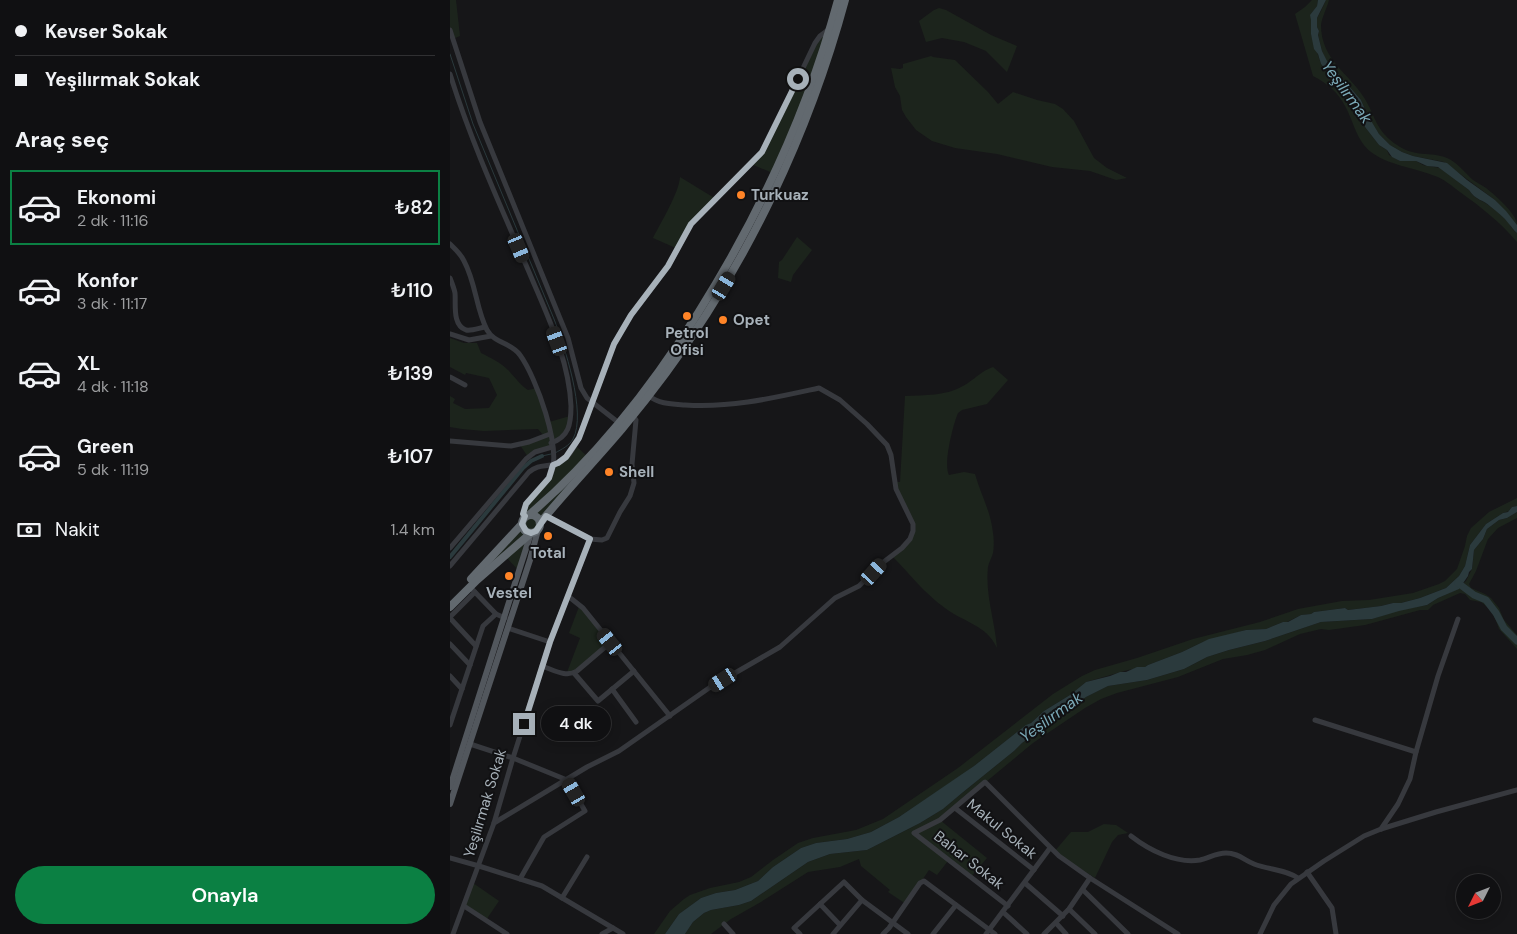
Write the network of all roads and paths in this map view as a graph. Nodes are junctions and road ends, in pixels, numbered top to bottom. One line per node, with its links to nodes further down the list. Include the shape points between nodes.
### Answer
1 (838, 0): 3 (highway)
2 (845, 0): 13 (highway, via 815,94 759,222 711,306)
3 (830, 29): 14 (street, via 814,43 762,152 691,224 668,266 620,331); 16 (highway, via 791,135 749,227 679,343)
4 (450, 30): 14 (street, via 480,122 568,338 582,392)
5 (450, 74): 19 (street, via 565,368 570,400 569,424 565,435)
6 (450, 244): 8 (street, via 466,265)
7 (450, 278): 8 (street, via 459,325 470,330)
8 (485, 327): 10 (street)
9 (450, 334): 10 (street, via 469,340)
10 (491, 336): 17 (street, via 521,356 544,406)
11 (450, 378): 12 (street)
12 (465, 385)
13 (649, 396): 15 (highway); 48 (street, via 655,401 673,404 714,406 752,403 819,388 840,400 887,445 896,489 913,524 907,543 864,582 834,598 780,647)
14 (592, 402): 16 (street); 20 (street, via 575,445 566,457 558,463)
15 (633, 416): 21 (highway); 24 (street, via 636,420 632,464 634,479 630,496 607,538)
16 (619, 423): 22 (highway, via 578,470)
17 (550, 434): 18 (street, via 512,446); 19 (street)
18 (450, 442)
19 (552, 447): 20 (street); 25 (street, via 526,459)
20 (553, 462): 22 (street, via 549,478 526,504); 26 (street, via 529,472)
21 (546, 516): 23 (highway); 24 (street)
22 (525, 518): 23 (highway, via 525,530); 23 (highway, via 538,517); 29 (highway)
23 (536, 529): 27 (highway); 33 (main road); 35 (main road, via 530,560)
24 (590, 539): 28 (street, Yeşilırmak Sokak)
25 (450, 548)
26 (450, 566)
27 (473, 590): 30 (highway); 31 (street); 32 (street)
28 (568, 596): 36 (street, Yeşilırmak Sokak); 37 (street, via 583,608)
29 (450, 601)
30 (450, 607)
31 (496, 614): 33 (street); 39 (street, via 483,626)
32 (450, 617): 39 (street)
33 (504, 618): 55 (main road)
34 (1458, 619): 53 (street)
35 (508, 628): 36 (street); 52 (main road)
36 (550, 642): 41 (street, Yeşilırmak Sokak)
37 (610, 642): 42 (street); 43 (street)
38 (450, 644): 40 (street)
39 (476, 646): 40 (street)
40 (470, 665): 45 (street)
41 (542, 666): 43 (street); 54 (street, Yeşilırmak Sokak)
42 (634, 671): 46 (street); 48 (street)
43 (574, 674): 46 (street, via 598,701)
44 (450, 676): 45 (street)
45 (462, 689): 47 (street)
46 (612, 689): 50 (street)
47 (451, 715): 51 (street)
48 (670, 716): 56 (street, via 619,751)
49 (1315, 720): 53 (street)
50 (636, 722)
51 (450, 725)
52 (470, 744): 54 (street); 55 (main road)
53 (1416, 752): 62 (street, via 1407,787)
54 (513, 758): 56 (street); 61 (street, Yeşilırmak Sokak)
55 (454, 777): 57 (main road); 59 (main road)
56 (567, 780): 61 (street); 72 (street, via 585,811 544,838)
57 (450, 787)
58 (1517, 790): 62 (street)
59 (450, 804)
60 (955, 808): 64 (street, via 985,782); 68 (street, Makul Sokak); 80 (street, Bahar Sokak, via 914,833)
61 (494, 822): 67 (street, Yeşilırmak Sokak)
62 (1381, 829): 69 (street)
63 (1132, 836): 71 (street, via 1147,848 1176,858 1194,861 1230,853)
64 (1050, 848): 68 (street); 70 (street)
65 (587, 857): 75 (street)
66 (450, 858): 67 (street)
67 (479, 866): 72 (street); 79 (street, Yeşilırmak Sokak)
68 (1034, 870): 73 (street)
69 (1307, 872): 71 (street); 108 (street, via 1332,908)
70 (1090, 878): 74 (street); 106 (street)
71 (1298, 878): 107 (street, via 1274,905)
72 (520, 879): 75 (street, via 542,886)
73 (1025, 883): 80 (street); 83 (street)
74 (1083, 890): 81 (street); 105 (street)
75 (562, 898): 88 (street)
76 (862, 900): 77 (street, via 844,882); 84 (street); 87 (street)
77 (820, 904): 87 (street); 95 (street, via 794,928)
78 (956, 905): 84 (street, via 922,882); 89 (street); 99 (street)
79 (464, 906): 90 (street, Yeşilırmak Sokak); 91 (street)
80 (1008, 906): 82 (street)
81 (1069, 909): 83 (street); 104 (street)
82 (1003, 912): 89 (street); 101 (street, Bahar Sokak)
83 (1063, 916): 85 (street)
84 (893, 923): 97 (street); 98 (street)
85 (1056, 923): 102 (street); 103 (street)
86 (724, 924): 94 (street)
87 (840, 925): 96 (street)
88 (613, 928): 92 (street); 93 (street)
89 (988, 932): 100 (street)
90 (454, 934)
91 (507, 934)
92 (602, 934)
93 (623, 934)
94 (733, 934)
95 (800, 934)
96 (833, 934)
97 (884, 934)
98 (908, 934)
99 (933, 934)
100 (995, 934)
101 (1027, 934)
102 (1044, 934)
103 (1066, 934)
104 (1095, 934)
105 (1128, 934)
106 (1178, 934)
107 (1260, 934)
108 (1336, 934)

